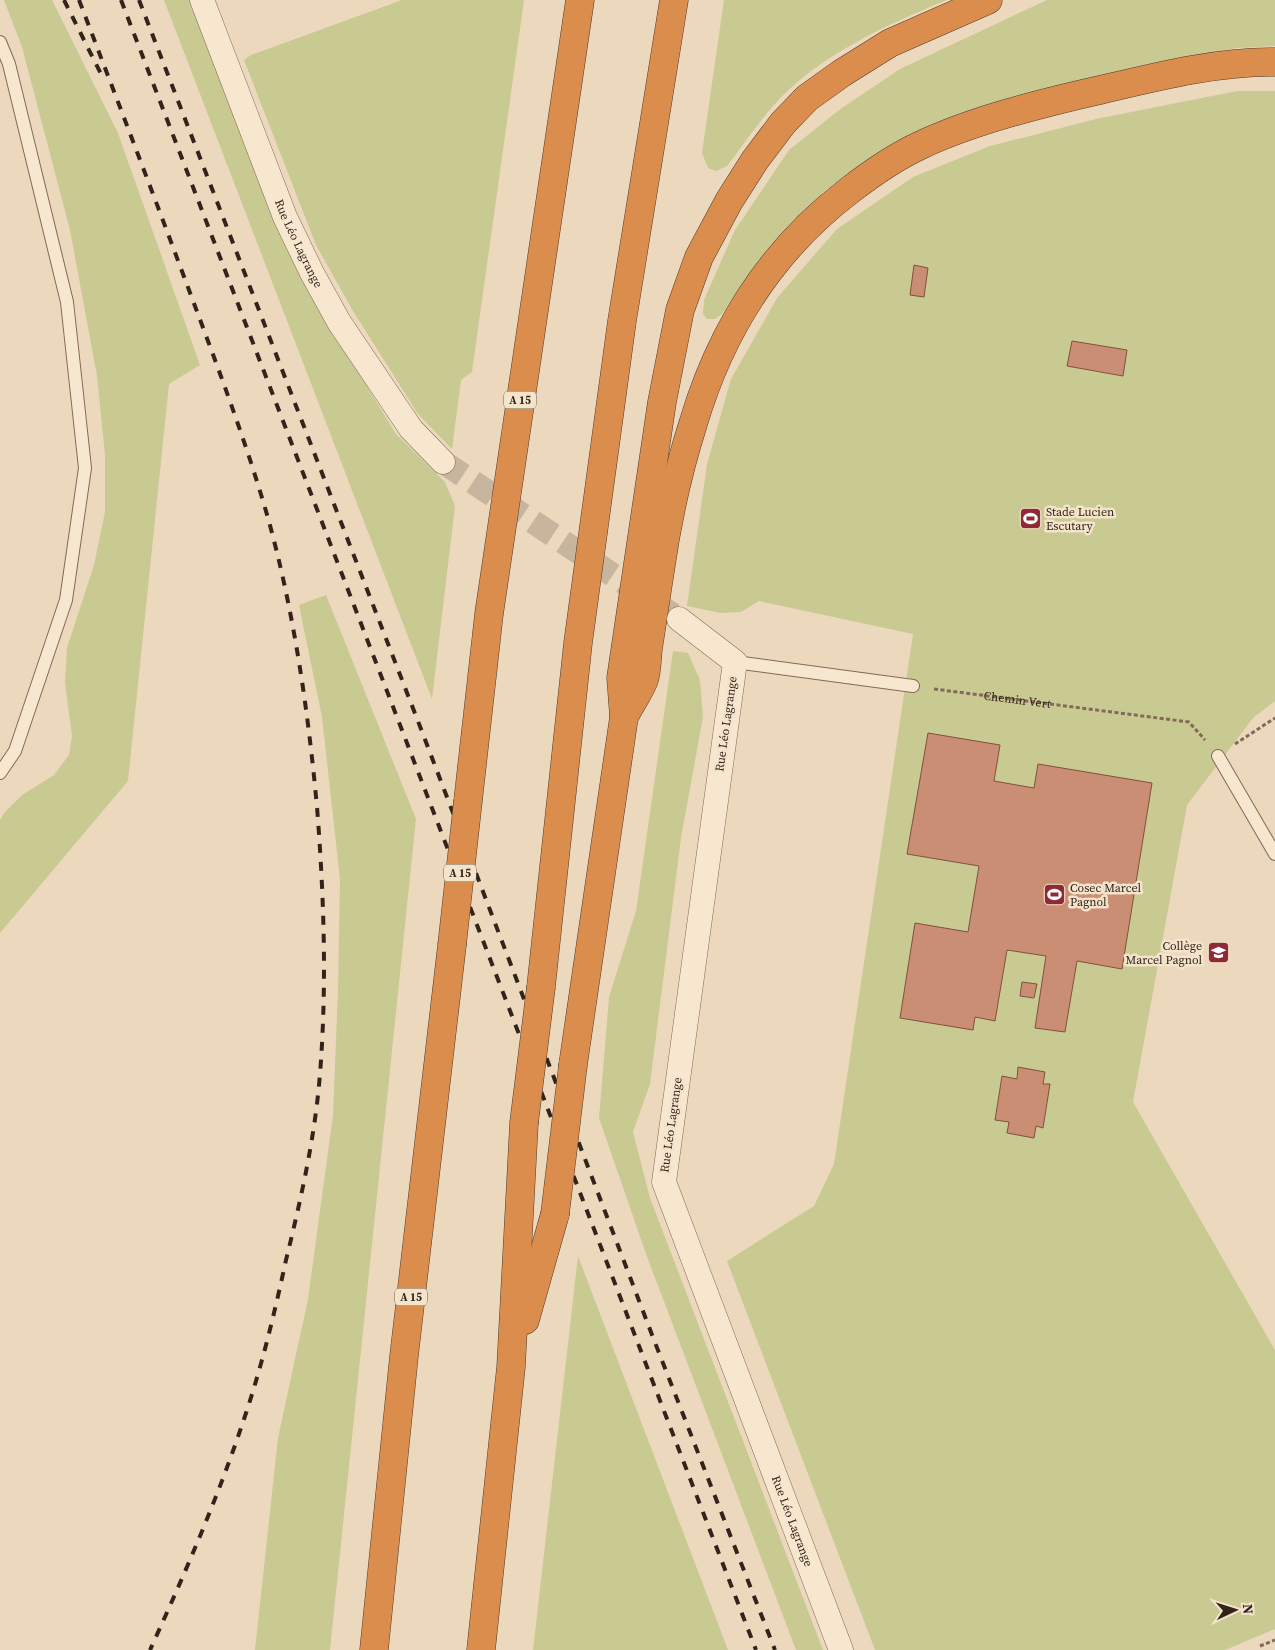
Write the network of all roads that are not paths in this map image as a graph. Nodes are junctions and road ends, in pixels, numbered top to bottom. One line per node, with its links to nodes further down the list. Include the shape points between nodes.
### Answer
1 (202, 0): 7 (street, Rue Léo Lagrange, via 285,217 312,273 339,322 411,429)
2 (580, 0): 16 (highway, A 15, bridge, via 490,604 404,1356)
3 (674, 0): 15 (highway, bridge, via 622,321 578,643 524,1123)
4 (988, 0): 11 (highway, via 890,44 842,72 807,98 755,160 699,257 680,310 662,402 621,678)
5 (0, 42): 13 (lane, via 9,64 67,302 85,468 66,600 15,751)
6 (1275, 62): 11 (highway, via 1212,67 1150,78 1078,94 961,129 900,156 863,180 810,223 783,252 738,314 703,392 678,480 660,568 644,679)
7 (443, 462)
8 (679, 619): 9 (street)
9 (735, 662): 10 (lane); 18 (street, Rue Léo Lagrange, via 664,1182)
10 (913, 686)
11 (624, 717): 15 (highway, bridge, via 573,1065 556,1214)
12 (1218, 756): 14 (lane)
13 (0, 773)
14 (1275, 854)
15 (511, 1367): 17 (highway)
16 (374, 1650)
17 (481, 1650)
18 (842, 1650)

